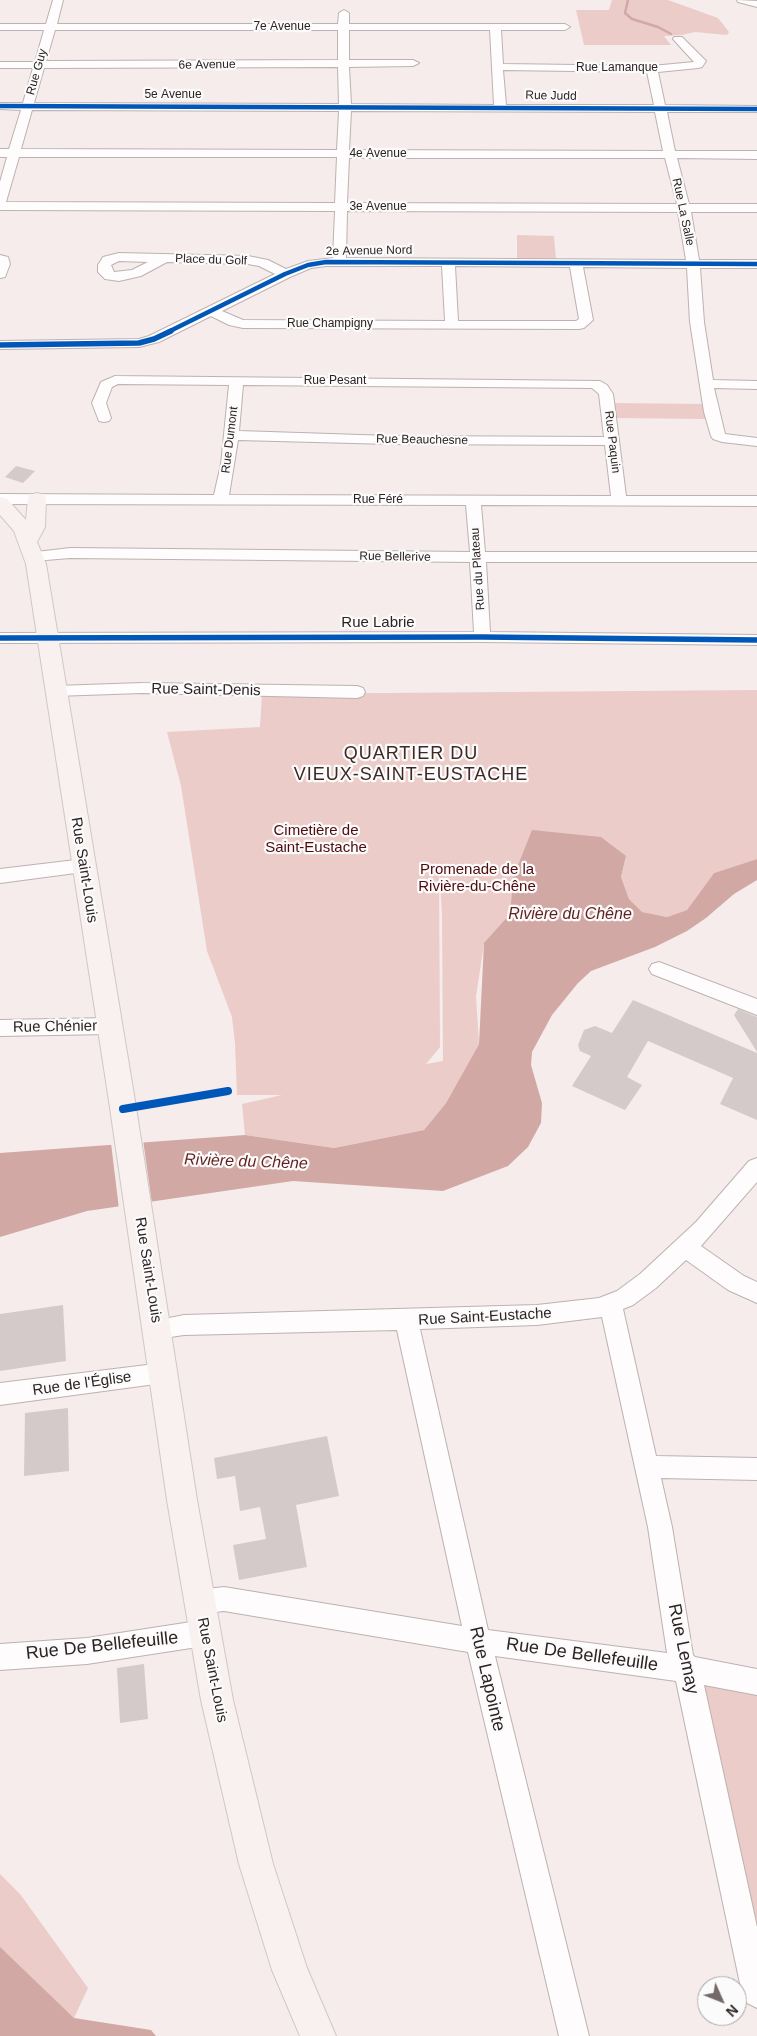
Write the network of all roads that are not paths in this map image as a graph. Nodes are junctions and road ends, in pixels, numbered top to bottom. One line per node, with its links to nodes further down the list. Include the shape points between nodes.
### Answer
1 (58, 0): 6 (street, Rue Guy)
2 (742, 0): 3 (street)
3 (757, 4)
4 (344, 13): 7 (street)
5 (0, 27): 6 (street, 7e Avenue)
6 (50, 27): 7 (street, 7e Avenue); 14 (street, Rue Guy)
7 (343, 27): 8 (street, 7e Avenue); 11 (street)
8 (495, 27): 9 (street, 7e Avenue); 15 (street)
9 (565, 27)
10 (678, 41): 16 (street, Rue Lamanque, via 700,61 698,65)
11 (343, 63): 12 (street, 6e Avenue); 14 (street, 6e Avenue); 19 (street)
12 (413, 63)
13 (0, 65): 14 (street, 6e Avenue)
14 (40, 65): 18 (street, Rue Guy)
15 (499, 67): 16 (street, Rue Lamanque); 20 (street)
16 (652, 69): 21 (street, Rue La Salle)
17 (0, 106): 18 (street, 5e Avenue)
18 (28, 106): 19 (street, 5e Avenue); 24 (street, Rue Guy)
19 (345, 106): 20 (street, Rue Judd); 25 (street)
20 (500, 107): 21 (street, Rue Judd)
21 (660, 108): 22 (street, Rue Judd); 26 (street, Rue La Salle)
22 (757, 109)
23 (0, 153): 24 (street, 4e Avenue)
24 (14, 153): 25 (street, 4e Avenue); 28 (street, Rue Guy)
25 (343, 154): 26 (street, 4e Avenue); 29 (street)
26 (670, 154): 27 (street, 4e Avenue); 30 (street, Rue La Salle)
27 (757, 155)
28 (0, 204): 29 (street, 3e Avenue)
29 (340, 207): 30 (street, 3e Avenue); 34 (street)
30 (684, 208): 31 (street, 3e Avenue); 37 (street, Rue La Salle)
31 (757, 208)
32 (165, 258): 40 (street, Place du Golf, via 248,260 263,263)
33 (0, 259): 39 (street, via 4,264)
34 (339, 261): 35 (street, 2e Avenue Nord); 40 (street, 2e Avenue Nord, via 308,265)
35 (448, 262): 36 (street, 2e Avenue Nord); 42 (street)
36 (576, 263): 37 (street, 2e Avenue Nord); 42 (street, Rue Champigny, via 586,316 584,323 570,326)
37 (693, 264): 38 (street, 2e Avenue Nord); 45 (street, Rue La Salle, via 697,322)
38 (757, 264)
39 (0, 274)
40 (285, 274): 41 (street, 2e Avenue Nord)
41 (212, 311): 42 (street, Rue Champigny, via 242,324); 43 (street, 2e Avenue Nord, via 139,343)
42 (452, 325)
43 (0, 345)
44 (237, 380): 47 (street, Rue Pesant, via 585,383); 48 (street, Rue Pesant, via 115,380 106,385 99,403); 49 (street, Rue Dumont)
45 (707, 384): 46 (street); 51 (street, Rue La Salle, via 718,436)
46 (757, 385)
47 (599, 386): 50 (street, Rue Paquin, via 606,394)
48 (104, 418)
49 (231, 435): 50 (street, Rue Beauchesne); 54 (street, Rue Dumont)
50 (613, 441): 57 (street, Rue Paquin)
51 (757, 442)
52 (0, 499): 53 (street, Rue Féré)
53 (37, 499): 54 (street, Rue Féré); 59 (main road)
54 (221, 499): 55 (street, Rue Féré)
55 (473, 500): 57 (street, Rue Féré); 60 (street, Rue du Plateau)
56 (757, 501): 57 (street, Rue Féré)
57 (619, 502)
58 (0, 503): 59 (main road, Rue Saint-Louis, via 18,524)
59 (31, 548): 60 (street, Rue Bellerive, via 70,553); 64 (main road, Rue Saint-Louis)
60 (478, 557): 61 (street, Rue Bellerive); 62 (street, Rue du Plateau)
61 (757, 557)
62 (482, 637): 64 (street, Rue Labrie); 65 (street, Rue Labrie)
63 (0, 638): 64 (street, Rue Labrie)
64 (47, 638): 66 (main road, Rue Saint-Louis)
65 (757, 640)
66 (55, 691): 67 (street, Rue Saint-Denis, via 134,688); 68 (main road, Rue Saint-Louis)
67 (356, 692)
68 (84, 866): 69 (street); 72 (main road, Rue Saint-Louis)
69 (0, 876)
70 (659, 969): 71 (street)
71 (757, 1007)
72 (109, 1026): 73 (street, Rue Chénier); 79 (main road, Rue Saint-Louis)
73 (0, 1028)
74 (757, 1167): 75 (street, Rue Saint-Eustache)
75 (685, 1247): 76 (street, via 736,1283); 77 (street, Rue Saint-Eustache, via 648,1281)
76 (757, 1293)
77 (611, 1305): 78 (street, Rue Saint-Eustache, via 569,1313); 82 (street, Rue Lemay)
78 (406, 1320): 79 (street, Rue Saint-Eustache, via 184,1325); 85 (street, Rue Lapointe)
79 (157, 1329): 80 (main road, Rue Saint-Louis)
80 (163, 1373): 81 (street, Rue de l'Église); 84 (main road, Rue Saint-Louis)
81 (0, 1394)
82 (646, 1467): 83 (street); 87 (street, Rue Lemay, via 660,1527 681,1658)
83 (757, 1469)
84 (201, 1618): 85 (street, Rue De Bellefeuille, via 224,1599); 86 (street, Rue De Bellefeuille, via 87,1651); 90 (main road, Rue Saint-Louis, via 223,1728 256,1864 290,1970)
85 (478, 1641): 87 (street, Rue De Bellefeuille); 91 (street, Rue Lapointe)
86 (0, 1656)
87 (687, 1669): 88 (street, Rue De Bellefeuille); 89 (street, Rue Lemay)
88 (757, 1682)
89 (757, 1993)
90 (318, 2036)
91 (574, 2036)

